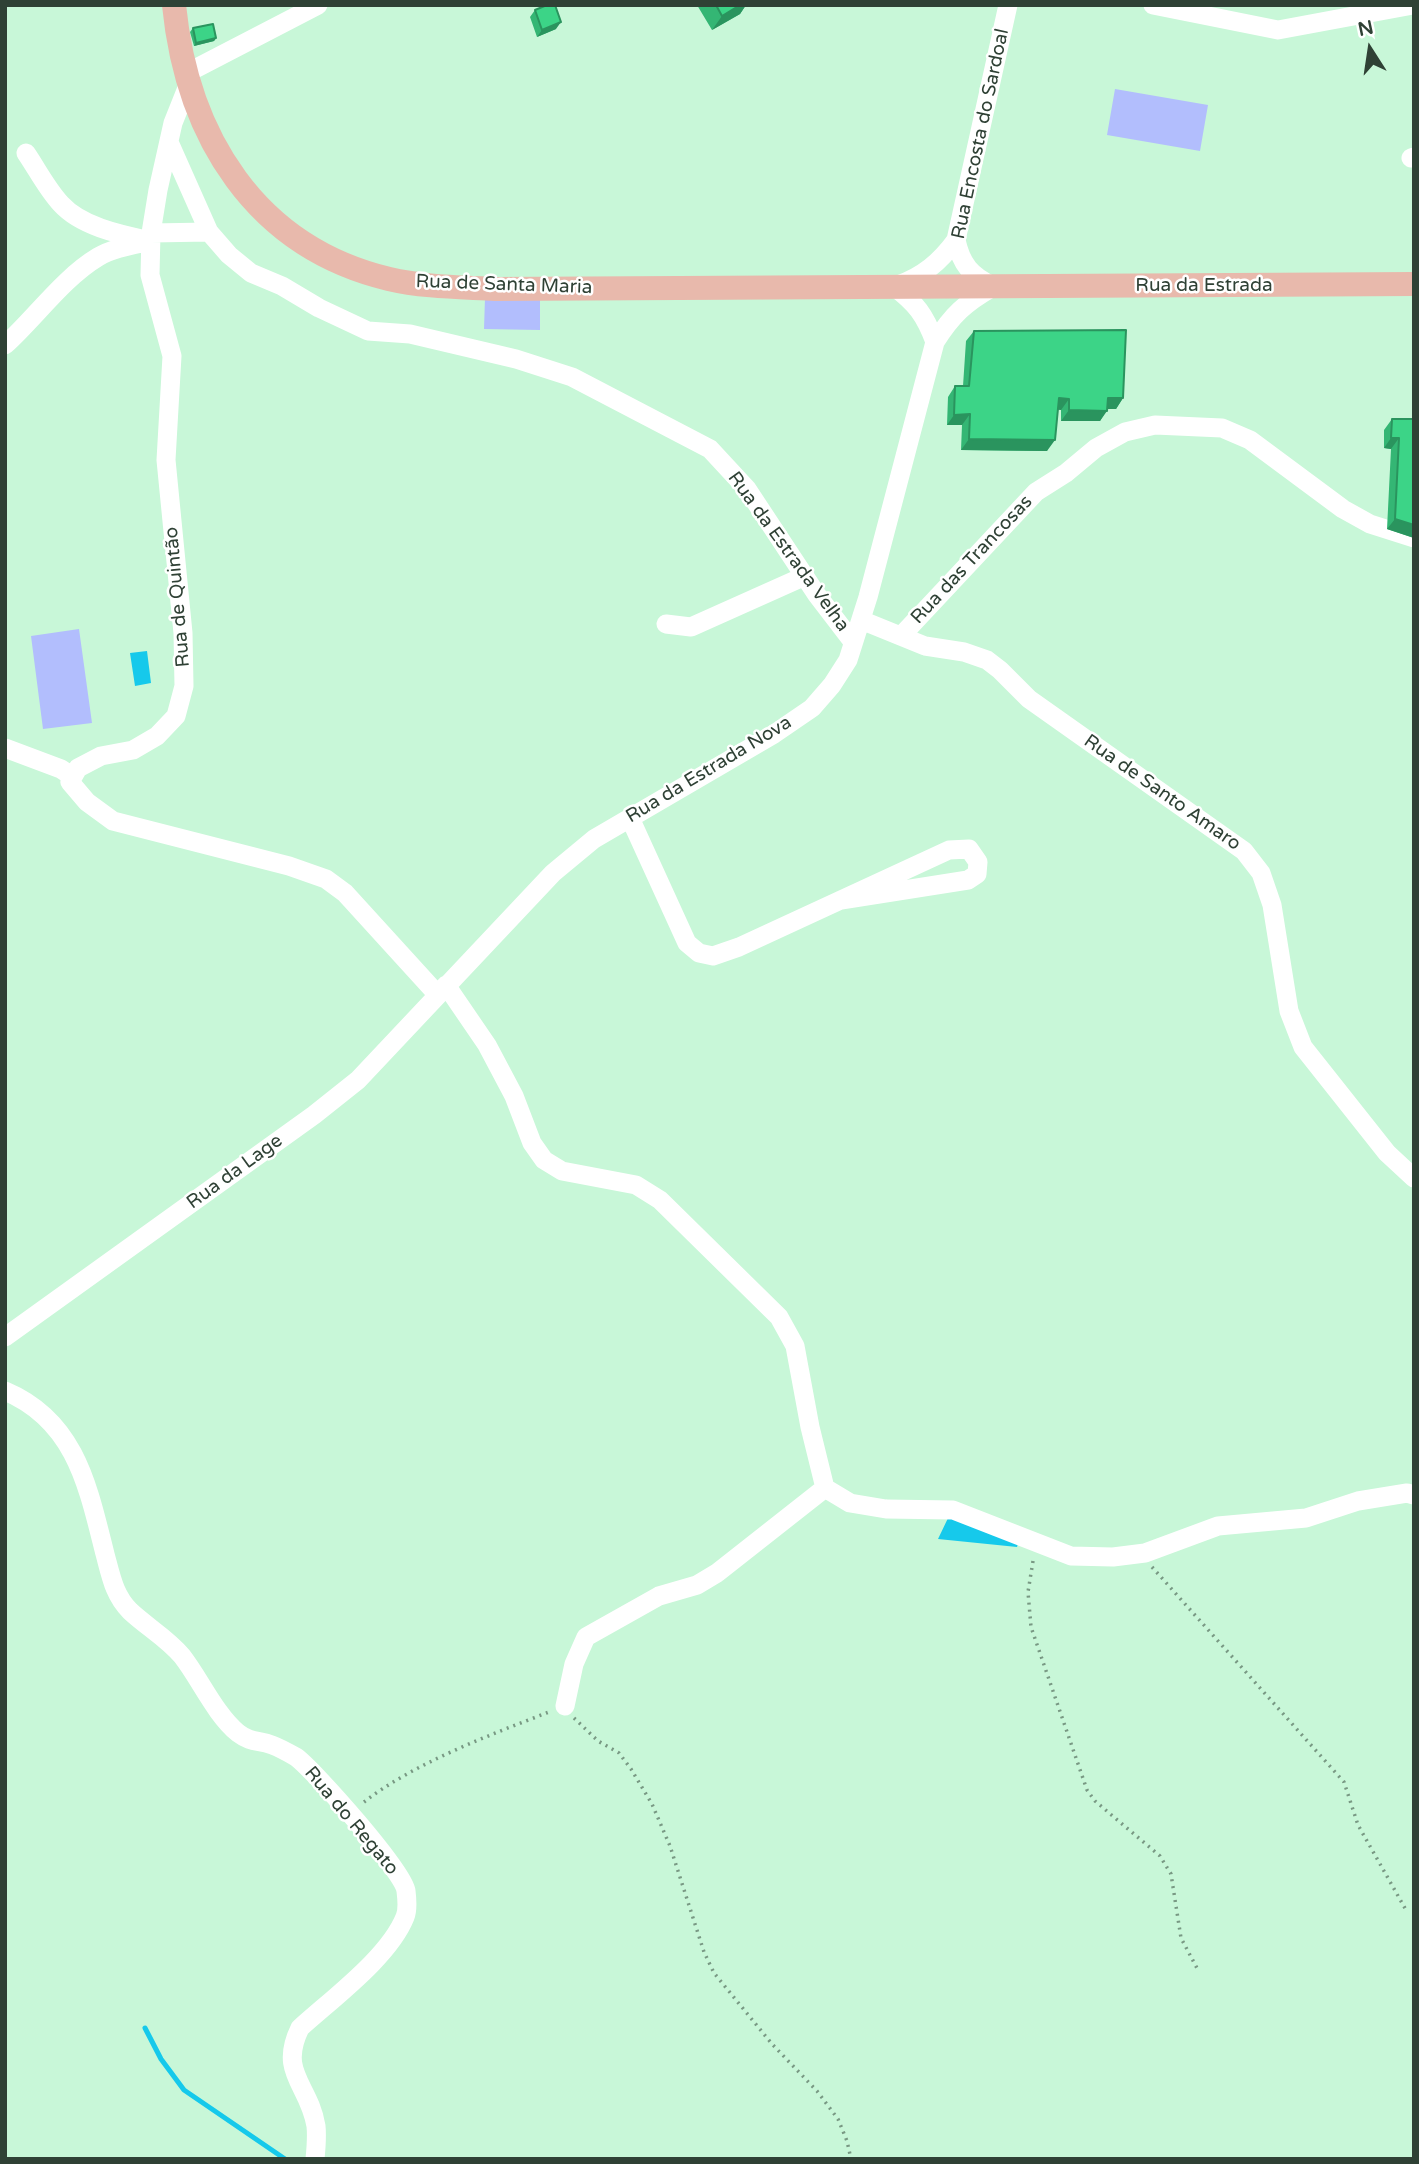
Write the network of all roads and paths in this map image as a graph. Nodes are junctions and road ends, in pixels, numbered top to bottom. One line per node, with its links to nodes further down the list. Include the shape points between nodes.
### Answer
1 (174, 5): 7 (main road, Rua de Santa Maria)
2 (318, 5): 7 (street)
3 (1008, 5): 12 (street, Rua Encosta do Sardoal)
4 (1153, 5): 6 (street)
5 (1413, 5): 6 (street, via 1278,30)
6 (1179, 8)
7 (187, 78): 8 (street, Rua de Quintão); 14 (main road, Rua de Santa Maria, via 216,149 258,206 281,229 355,269 428,285 495,289)
8 (169, 142): 10 (street, Rua da Estrada Velha); 11 (street, Rua de Quintão)
9 (26, 153): 11 (street, via 61,204 80,219 124,235)
10 (209, 232): 11 (street); 19 (street, Rua da Estrada Velha, via 251,273 368,331 410,334 572,377 710,449 747,489)
11 (151, 237): 17 (street, via 99,256 77,272); 25 (street, Rua de Quintão, via 150,275 172,356 166,460 184,686 176,716 157,736 133,750 101,756 78,768)
12 (956, 240): 14 (street, via 929,269); 15 (street, Rua Encosta do Sardoal, via 967,270)
13 (1414, 284): 15 (main road, Rua da Estrada)
14 (893, 286): 15 (main road, Rua de Santa Maria); 16 (street, via 927,319)
15 (994, 287): 16 (street, via 970,300)
16 (935, 342): 20 (street, Rua da Estrada Nova)
17 (5, 345)
18 (1414, 538): 22 (street, Rua das Trancosas, via 1370,524 1343,509 1250,440 1223,428 1155,425 1125,432 1096,448 1036,492)
19 (805, 576): 21 (street, via 691,627); 23 (street, Rua da Estrada Velha)
20 (861, 620): 22 (street, Rua de Santo Amaro); 23 (street, Rua da Estrada Nova)
21 (666, 624)
22 (902, 635): 29 (street, Rua de Santo Amaro, via 925,646 987,660 1029,699 1244,851 1261,873 1272,905 1289,1011 1303,1047 1387,1153)
23 (853, 642): 26 (street, Rua da Estrada Nova, via 832,685 812,708)
24 (5, 748): 25 (street)
25 (73, 777): 28 (street, via 70,782 87,802 114,821 326,879)
26 (631, 818): 27 (street, via 687,943 699,953 713,956 739,947); 28 (street, Rua da Estrada Nova, via 594,839 553,873)
27 (841, 900): 27 (street, via 949,850 969,849 978,862 977,874 968,880)
28 (442, 990): 30 (street, Rua da Lage, via 358,1080 314,1115); 32 (street, via 487,1045 544,1160 562,1171 636,1185 660,1200 779,1317 795,1346)
29 (1414, 1178)
30 (5, 1337)
31 (5, 1391): 37 (street, Rua do Regato, via 38,1409 75,1455 115,1593 181,1656 237,1732 297,1758)
32 (825, 1488): 34 (street, via 850,1503 886,1509 953,1510); 36 (street, via 696,1585 659,1596 586,1637 574,1664)
33 (1414, 1495): 35 (street, via 1358,1501 1306,1518 1219,1526)
34 (1038, 1543): 35 (street, via 1072,1556); 39 (path, via 1028,1592 1031,1627 1083,1780 1095,1801 1160,1856 1171,1874 1181,1938)
35 (1145, 1553): 38 (path, via 1152,1567 1344,1782 1358,1825)
36 (565, 1706): 37 (path, via 430,1763 375,1793); 41 (path, via 631,1769 670,1846 714,1973 838,2119)
37 (348, 1814): 40 (street, Rua do Regato, via 406,1887 406,1915 391,1942 300,2028 292,2044 291,2063 316,2126)
38 (1406, 1910)
39 (1198, 1970)
40 (315, 2159)
41 (851, 2159)

